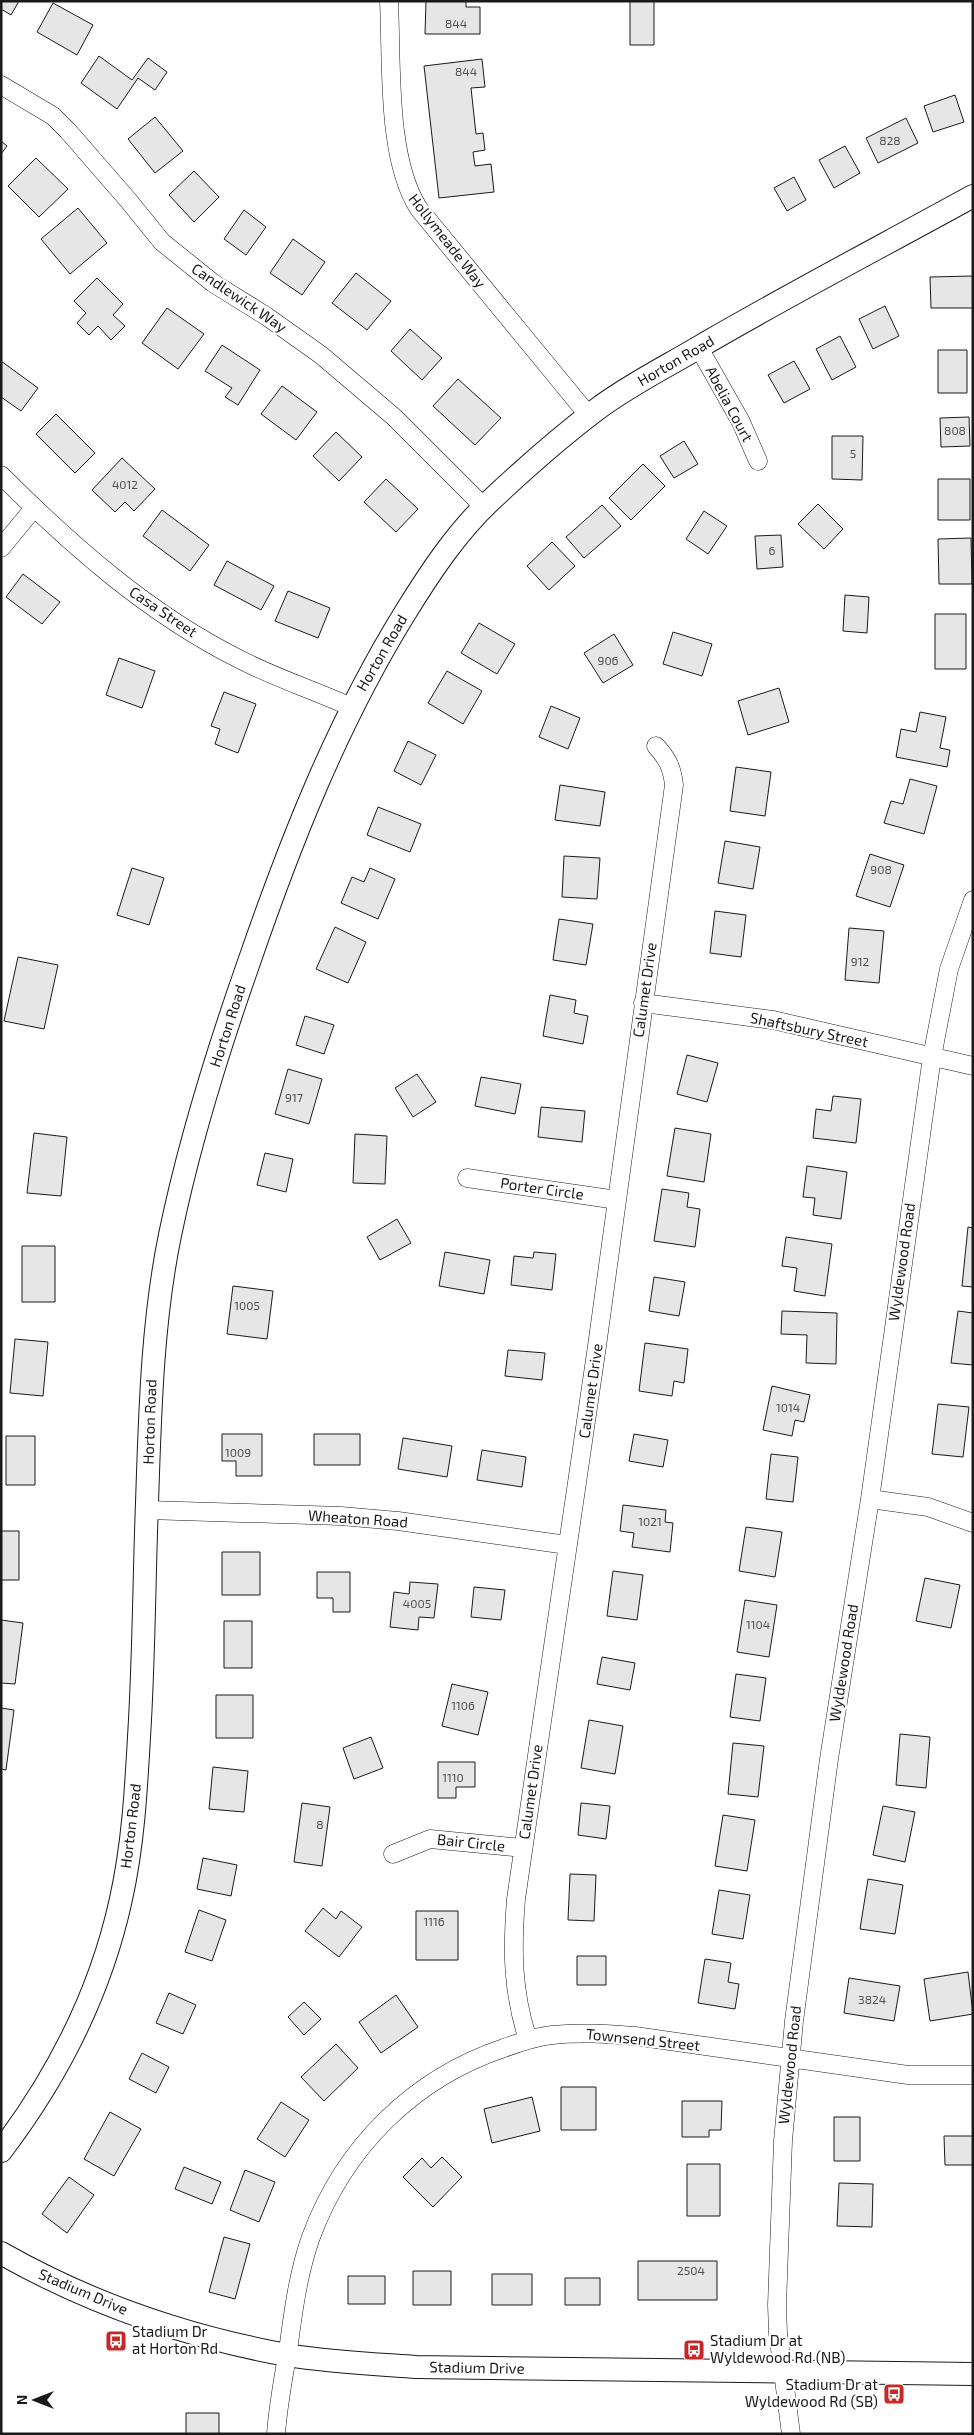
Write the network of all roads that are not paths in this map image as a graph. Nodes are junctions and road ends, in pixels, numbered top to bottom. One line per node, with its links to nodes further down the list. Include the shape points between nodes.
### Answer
1 (389, 1): 5 (street, Hollymeade Way, via 393,103 401,172 409,194)
2 (1, 85): 8 (street, Candlewick Way, via 53,116 162,242 213,283 321,356 394,417)
3 (973, 196): 4 (street, Horton Road)
4 (699, 348): 5 (street, Horton Road, via 638,382); 6 (street, Abelia Court, via 741,422)
5 (589, 416): 8 (street, Horton Road, via 548,448)
6 (758, 461)
7 (1, 476): 9 (street, Casa Street)
8 (484, 507): 11 (street, Horton Road, via 452,544 421,588)
9 (34, 508): 10 (street); 11 (street, Casa Street, via 118,582 177,624 268,674)
10 (1, 548)
11 (351, 707): 20 (street, Horton Road, via 271,897 228,1022 182,1184 169,1238 152,1366)
12 (656, 746): 14 (street, Calumet Drive, via 667,758 674,785)
13 (973, 900): 15 (street, Wyldewood Road, via 949,969)
14 (643, 1002): 15 (street, Shaftsbury Street, via 773,1020); 18 (street, Calumet Drive)
15 (932, 1057): 16 (street, Shaftsbury Street); 19 (street, Wyldewood Road)
16 (973, 1066)
17 (467, 1178): 18 (street, Porter Circle)
18 (617, 1200): 22 (street, Calumet Drive)
19 (870, 1499): 21 (street, via 928,1507); 26 (street, Wyldewood Road, via 829,1759)
20 (147, 1510): 22 (street, Wheaton Road, via 350,1517); 28 (street, Horton Road, via 145,1640 135,1808 120,1905 82,2018 53,2075)
21 (973, 1523)
22 (568, 1545): 23 (street, Calumet Drive)
23 (523, 1848): 24 (street, Bair Circle, via 430,1839); 25 (street, Calumet Drive, via 512,1949 518,2010)
24 (393, 1854)
25 (528, 2040): 26 (street, Townsend Street, via 550,2035 594,2033); 30 (street, Townsend Street, via 480,2056 423,2087 380,2123 356,2153 321,2212 311,2238 296,2296)
26 (789, 2058): 27 (street, Townsend Street, via 908,2075); 31 (street, Wyldewood Road, via 777,2305)
27 (973, 2075)
28 (1, 2151)
29 (1, 2253): 30 (street, Stadium Drive, via 76,2291 131,2313 195,2334)
30 (287, 2355): 31 (street, Stadium Drive, via 416,2367); 33 (street, Townsend Street)
31 (784, 2372): 32 (street, Stadium Drive); 34 (street, Wyldewood Road)
32 (973, 2374)
33 (276, 2434)
34 (791, 2434)

